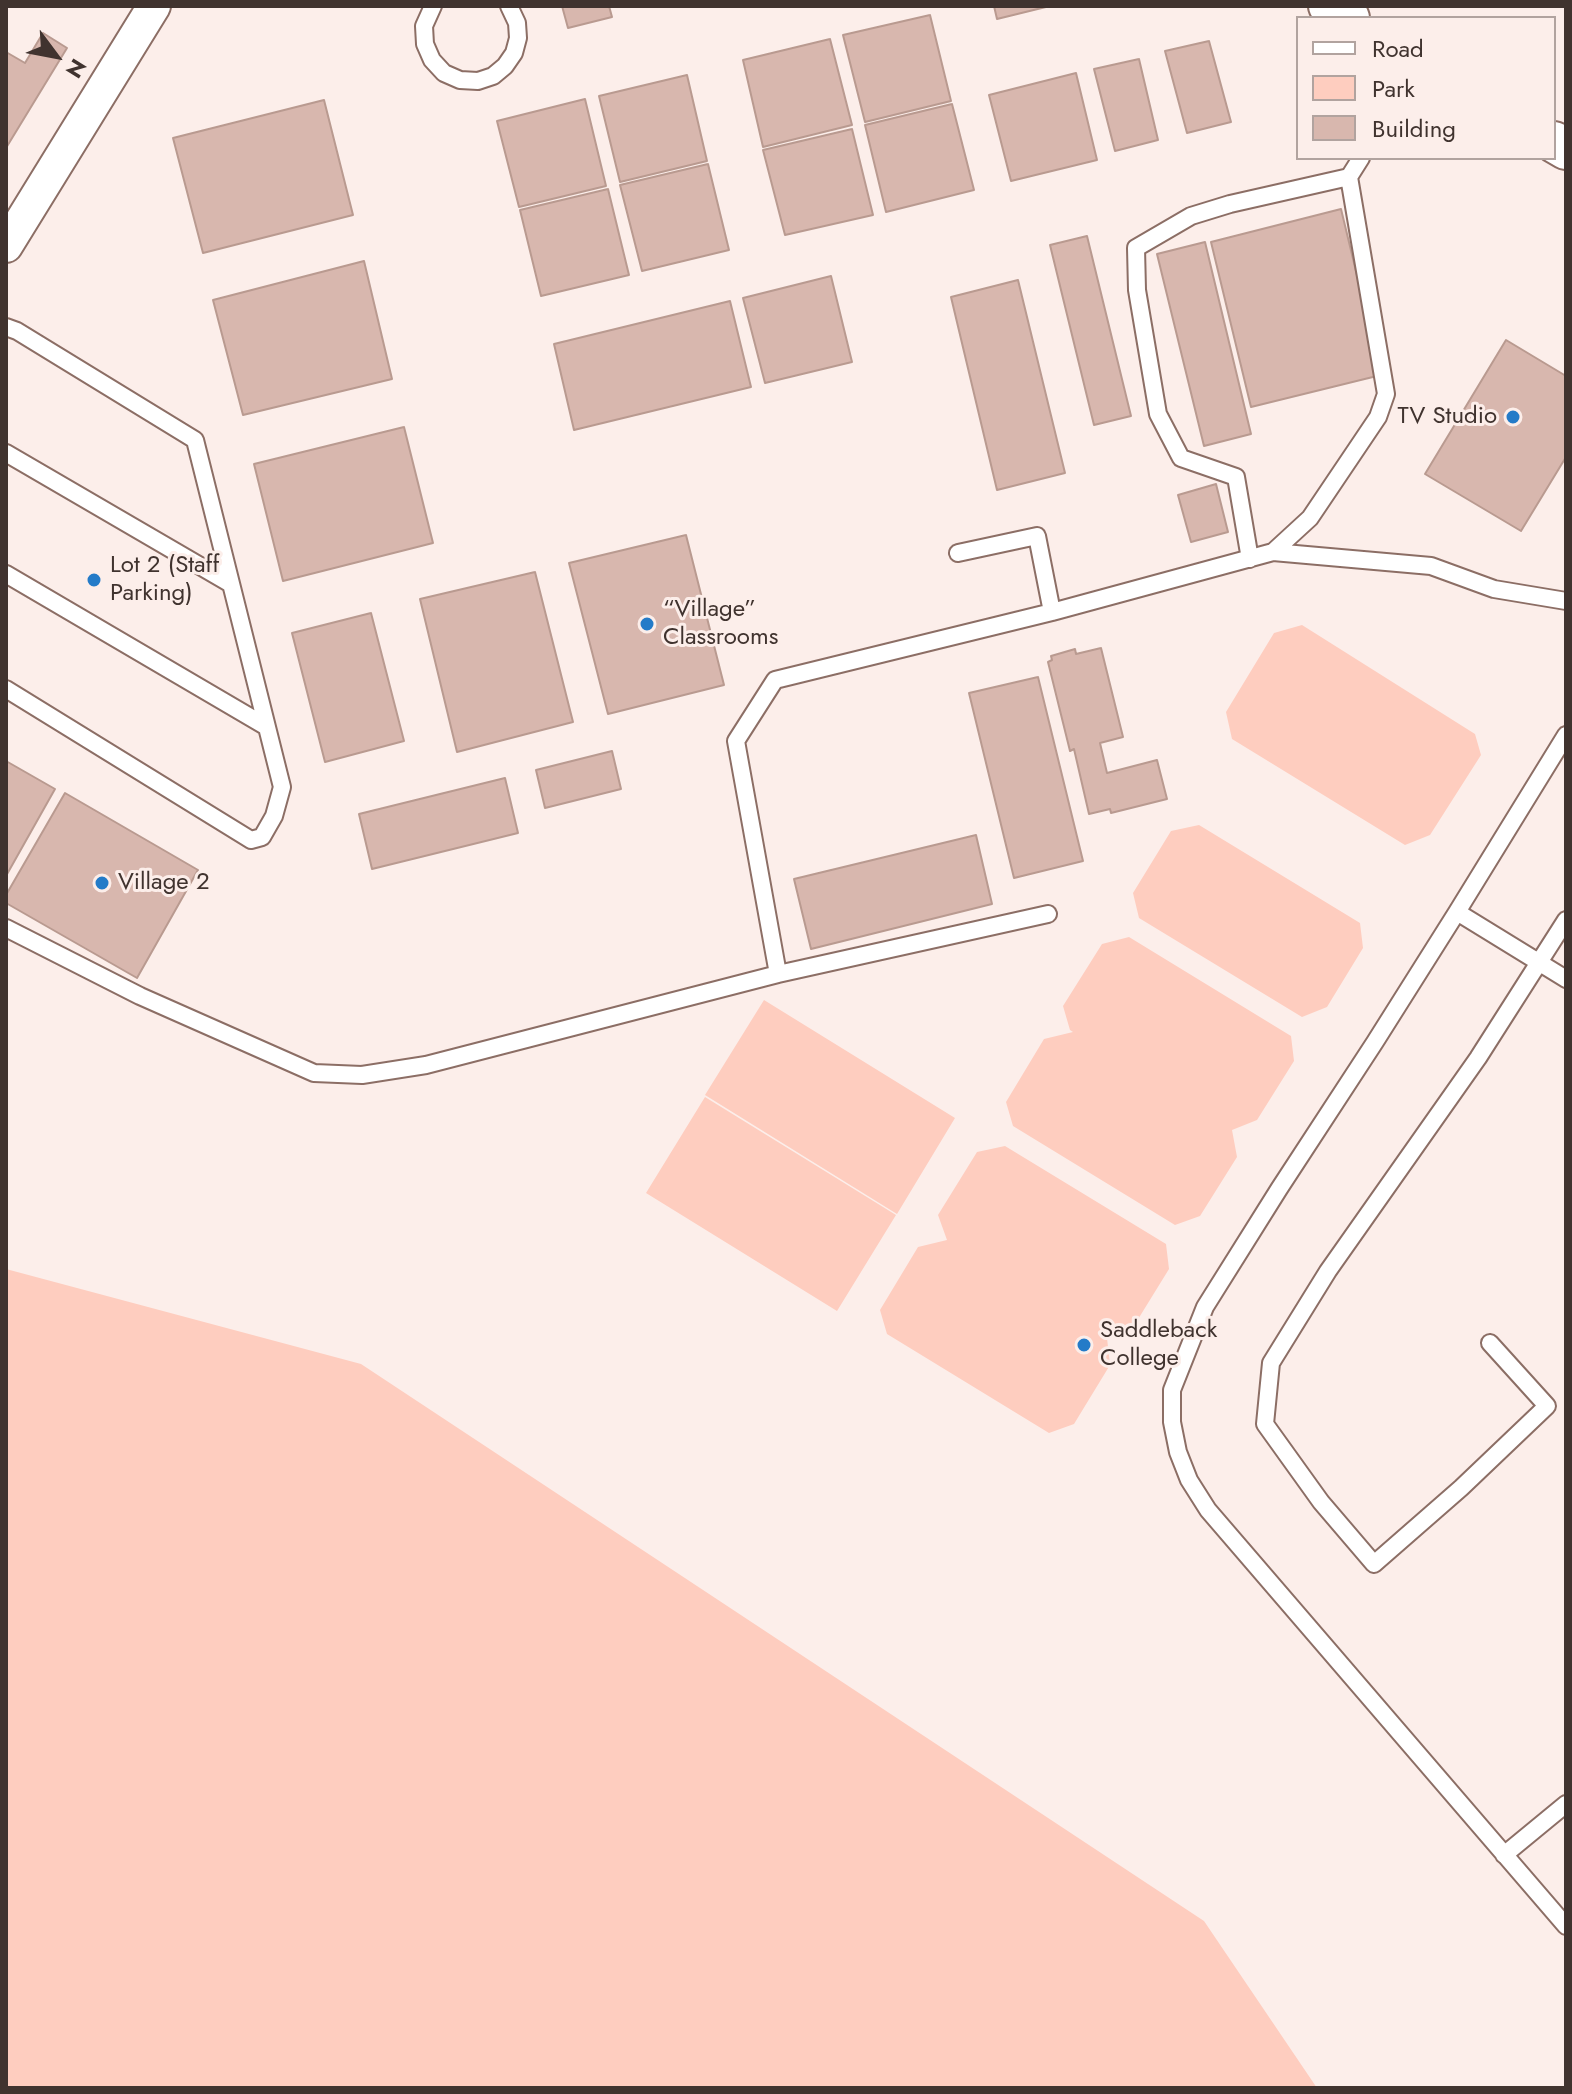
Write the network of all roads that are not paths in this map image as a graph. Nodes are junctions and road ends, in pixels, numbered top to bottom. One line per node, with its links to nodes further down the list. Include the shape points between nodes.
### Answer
1 (154, 6): 6 (street)
2 (509, 6): 3 (lane, via 517,23 514,53 493,76 478,81 444,73 432,60 425,44)
3 (429, 7)
4 (1360, 160): 5 (lane)
5 (1349, 177): 9 (lane, via 1386,394 1378,417 1310,518); 11 (lane, via 1191,216 1136,248 1137,290 1158,414 1181,458 1236,477)
6 (6, 246)
7 (6, 327): 13 (lane, via 195,440)
8 (6, 453): 13 (lane)
9 (1273, 552): 11 (lane); 14 (lane, via 1431,566 1494,589)
10 (958, 553): 15 (lane, via 1037,536)
11 (1250, 559): 15 (lane)
12 (6, 574): 17 (lane)
13 (231, 584): 17 (lane)
14 (1566, 601)
15 (1052, 612): 24 (lane, via 775,680 736,741)
16 (6, 689): 17 (lane, via 251,840 262,837 282,787)
17 (267, 727)
18 (1566, 735): 19 (lane)
19 (1457, 912): 23 (lane); 28 (lane, via 1205,1307 1172,1390 1172,1422 1189,1480 1208,1510)
20 (1048, 914): 24 (lane)
21 (1566, 920): 23 (lane)
22 (6, 928): 24 (lane, via 140,996 314,1073 362,1075 426,1065)
23 (1540, 963): 25 (lane); 26 (lane, via 1328,1271 1271,1363 1265,1424 1374,1564 1547,1406)
24 (778, 974)
25 (1566, 979)
26 (1490, 1343)
27 (1566, 1804): 28 (lane)
28 (1504, 1855): 29 (lane)
29 (1566, 1926)

